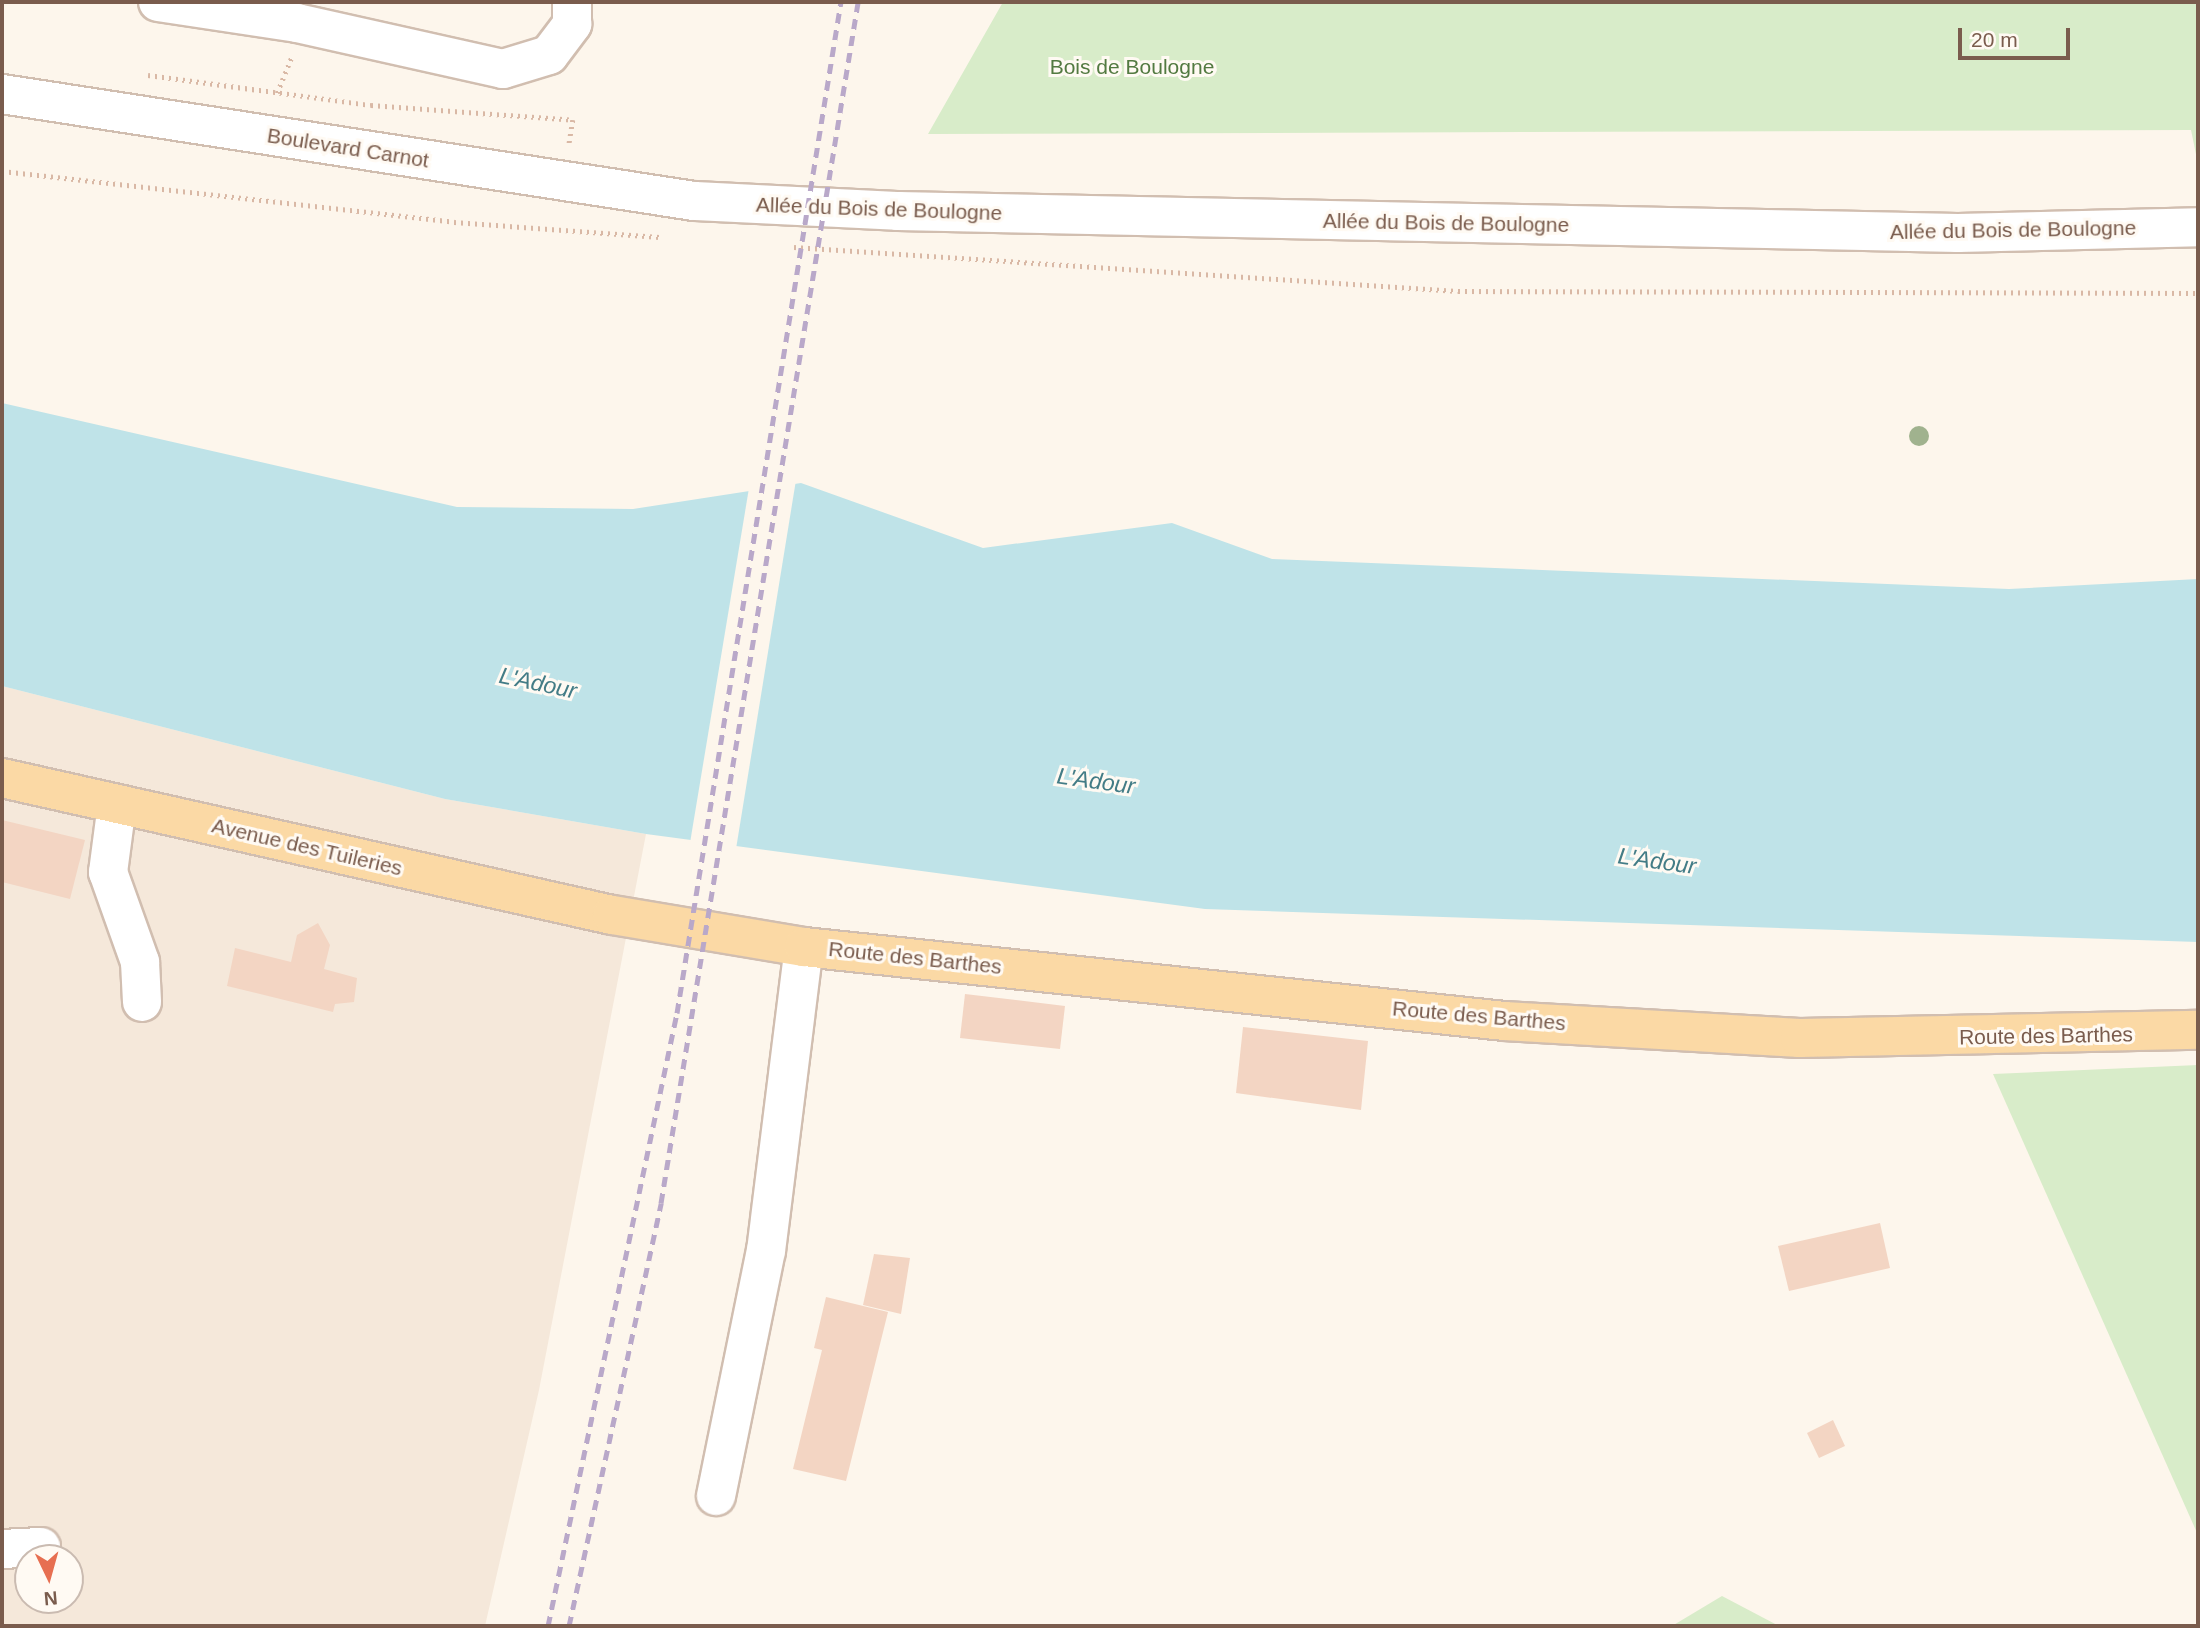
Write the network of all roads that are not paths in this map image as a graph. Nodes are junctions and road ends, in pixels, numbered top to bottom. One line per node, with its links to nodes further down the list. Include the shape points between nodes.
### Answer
1 (158, 2): 2 (street, via 297,23 503,69 549,55 572,24)
2 (572, 2)
3 (2, 94): 4 (street, Boulevard Carnot)
4 (694, 201): 5 (street, Allée du Bois de Boulogne, via 898,211 1958,233)
5 (2198, 226)
6 (2, 778): 7 (main road, Avenue des Tuileries)
7 (117, 804): 8 (main road, Avenue des Tuileries, via 612,915); 10 (street, via 108,872 140,962)
8 (764, 940): 9 (main road, Route des Barthes)
9 (804, 947): 11 (main road, Route des Barthes, via 1531,1022 1800,1038); 12 (street, via 766,1251)
10 (142, 1002)
11 (2198, 1030)
12 (716, 1496)

